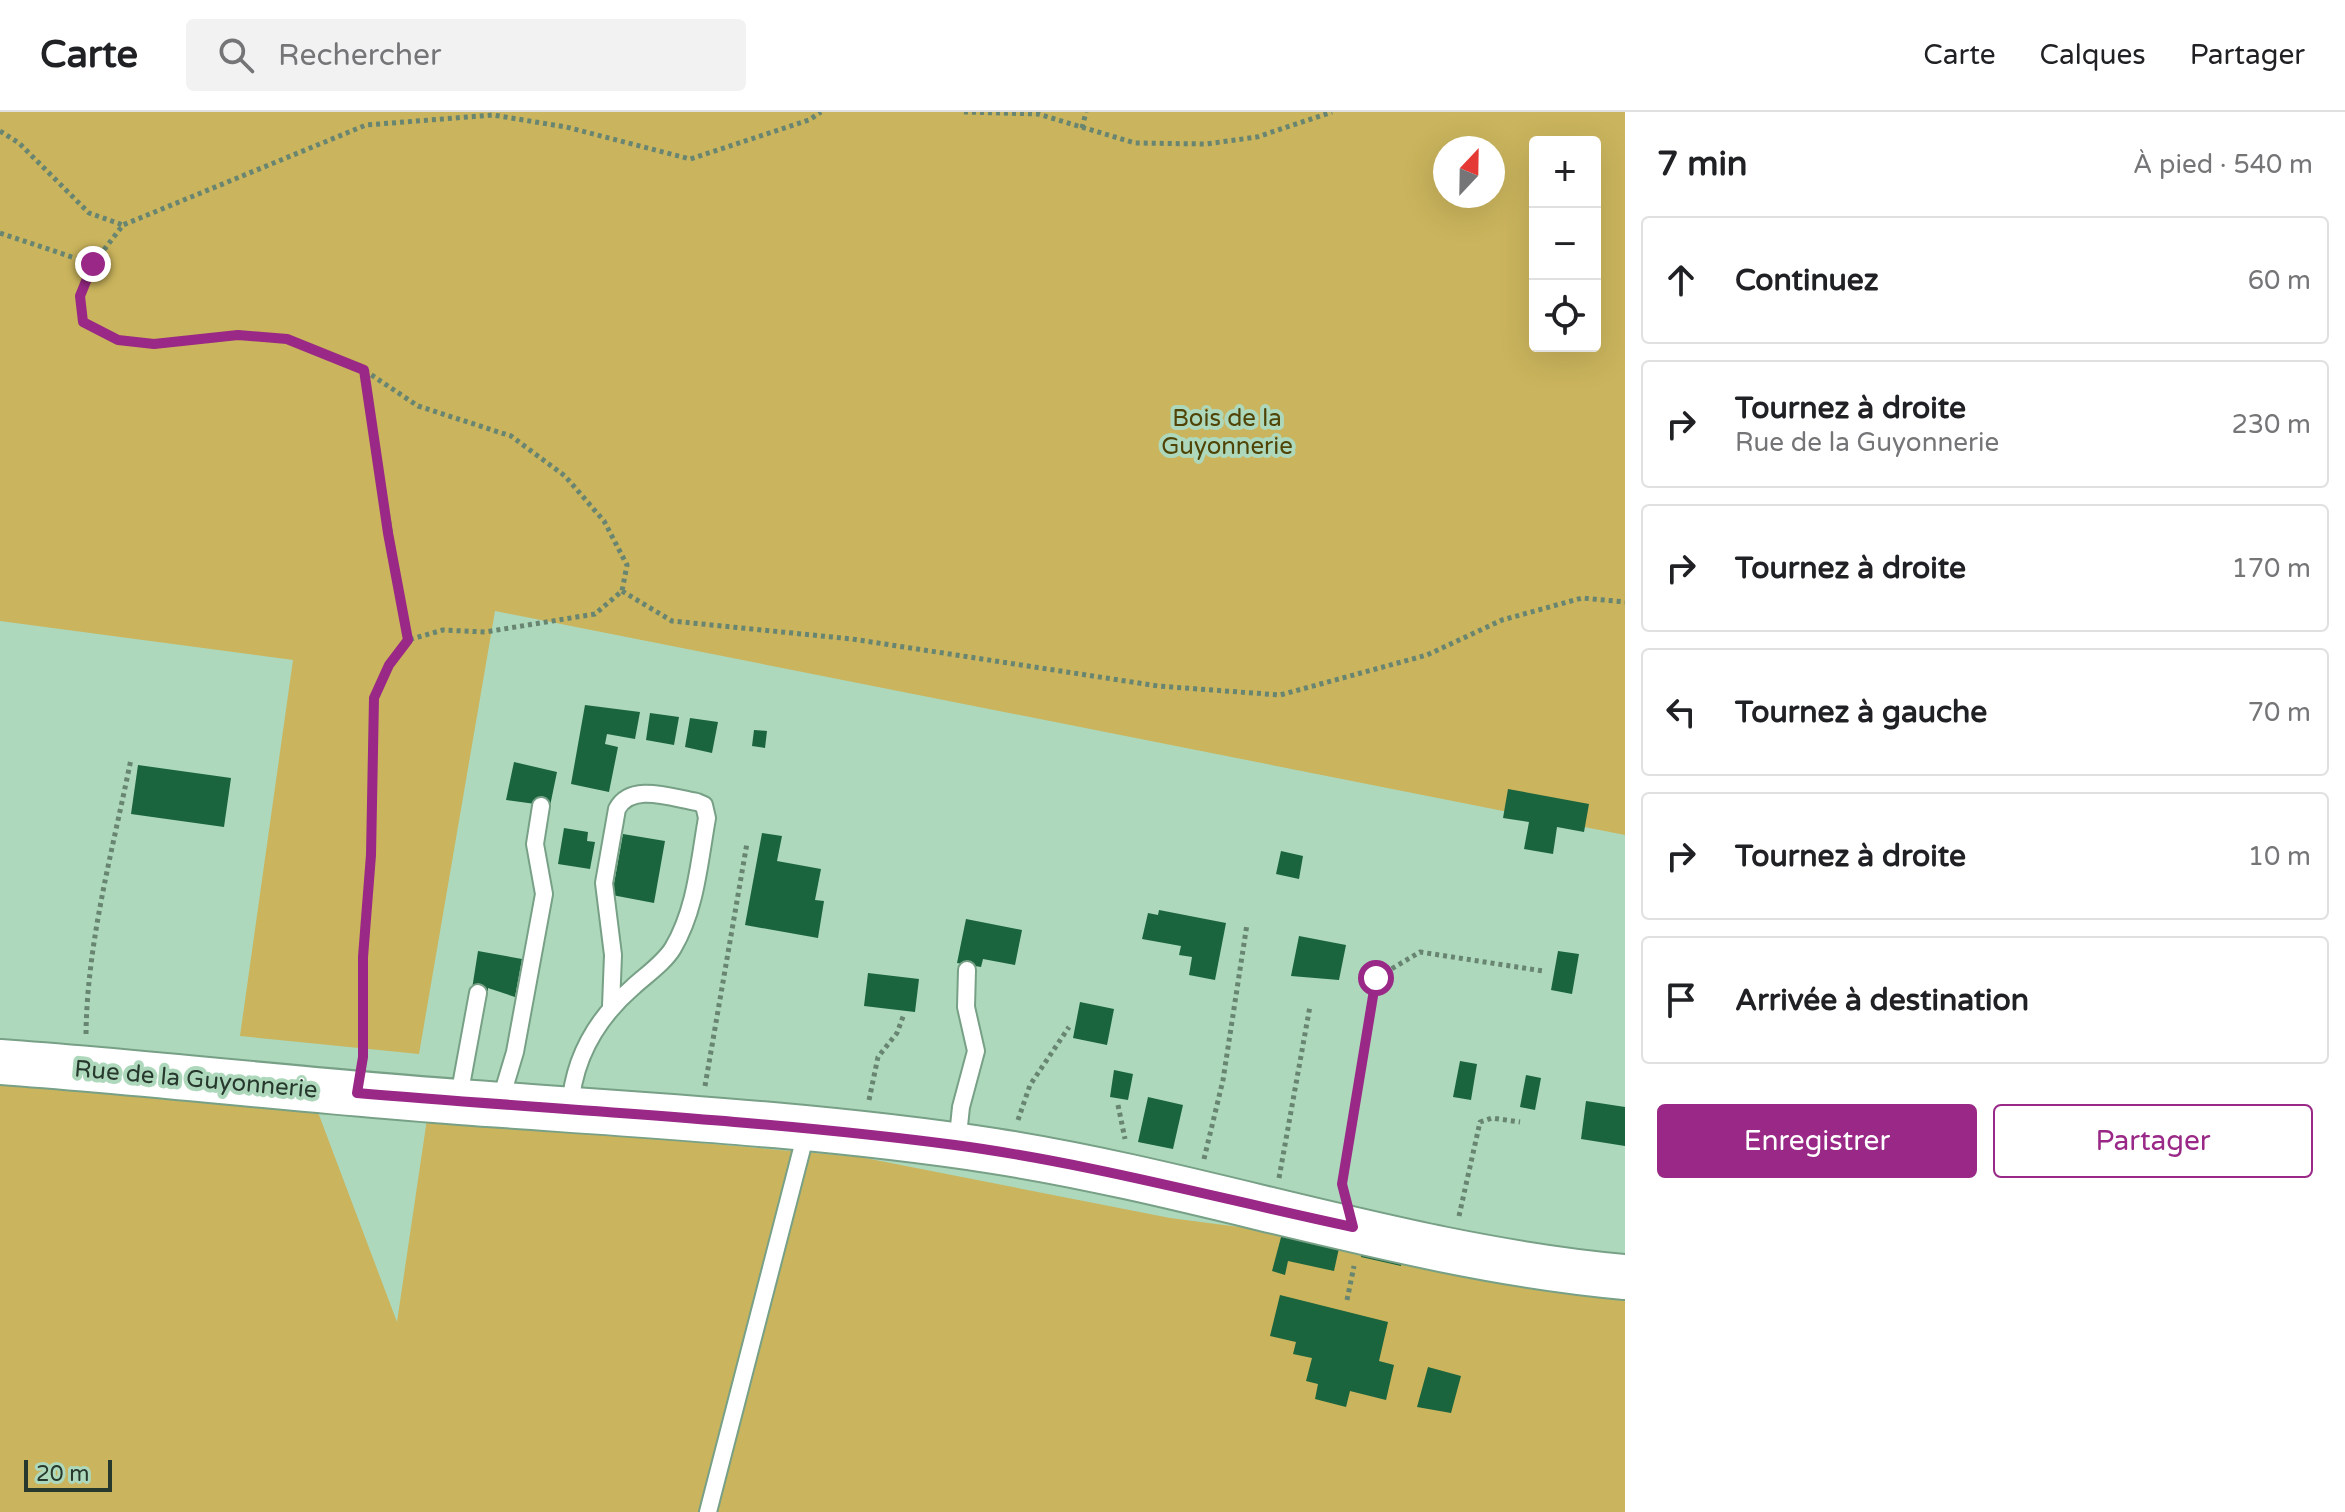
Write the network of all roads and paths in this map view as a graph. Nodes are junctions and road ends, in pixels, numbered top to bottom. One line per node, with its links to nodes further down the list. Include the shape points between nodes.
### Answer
1 (821, 112): 7 (path, via 690,159 566,127 493,115 366,125)
2 (964, 112): 5 (path, via 1038,114)
3 (1086, 112): 5 (path)
4 (1332, 112): 5 (path, via 1257,137 1206,144 1135,143)
5 (1082, 128)
6 (0, 131): 7 (path, via 19,143 89,213)
7 (123, 225): 9 (path)
8 (0, 233): 9 (path)
9 (93, 264): 10 (path, via 80,296 83,322 118,340 154,344 238,335 287,339)
10 (364, 370): 11 (path, via 418,406 511,436 565,476 604,521 627,565); 13 (path)
11 (622, 591): 12 (path, via 672,621 852,639 1158,686 1280,695 1427,655 1502,620 1582,598); 13 (path, via 595,614 485,632 443,630)
12 (1625, 602)
13 (408, 640): 27 (path, via 374,698 363,1057)
14 (131, 759): 26 (path, via 88,989)
15 (541, 806): 28 (lane, via 535,844 544,894 515,1052)
16 (747, 843): 30 (path)
17 (1247, 924): 36 (path, via 1223,1080)
18 (967, 970): 34 (lane, via 966,1007 976,1051)
19 (1543, 971): 38 (path, via 1420,952 1376,978 1342,1184)
20 (478, 993): 28 (lane)
21 (611, 1006): 21 (lane, via 670,952 689,918 707,818 704,805 636,793 617,809 604,883 613,955); 29 (lane, via 581,1055 571,1085)
22 (1310, 1006): 37 (path)
23 (904, 1014): 33 (path, via 875,1066)
24 (1069, 1027): 35 (path, via 1023,1099)
25 (0, 1062): 26 (street, Rue de la Guyonnerie)
26 (86, 1068): 27 (street, Rue de la Guyonnerie)
27 (357, 1093): 28 (street, Rue de la Guyonnerie)
28 (479, 1103): 29 (street, Rue de la Guyonnerie)
29 (570, 1111): 30 (street, Rue de la Guyonnerie)
30 (699, 1120): 32 (street, Rue de la Guyonnerie)
31 (1520, 1122): 39 (path, via 1485,1118 1476,1129)
32 (807, 1127): 33 (street, Rue de la Guyonnerie); 41 (lane)
33 (863, 1134): 34 (street, Rue de la Guyonnerie)
34 (956, 1145): 35 (street, Rue de la Guyonnerie)
35 (1012, 1154): 36 (street, Rue de la Guyonnerie)
36 (1197, 1193): 37 (street, Rue de la Guyonnerie)
37 (1273, 1210): 38 (street, Rue de la Guyonnerie)
38 (1353, 1227): 39 (street, Rue de la Guyonnerie)
39 (1452, 1251): 40 (street, Rue de la Guyonnerie)
40 (1625, 1277)
41 (708, 1512)

